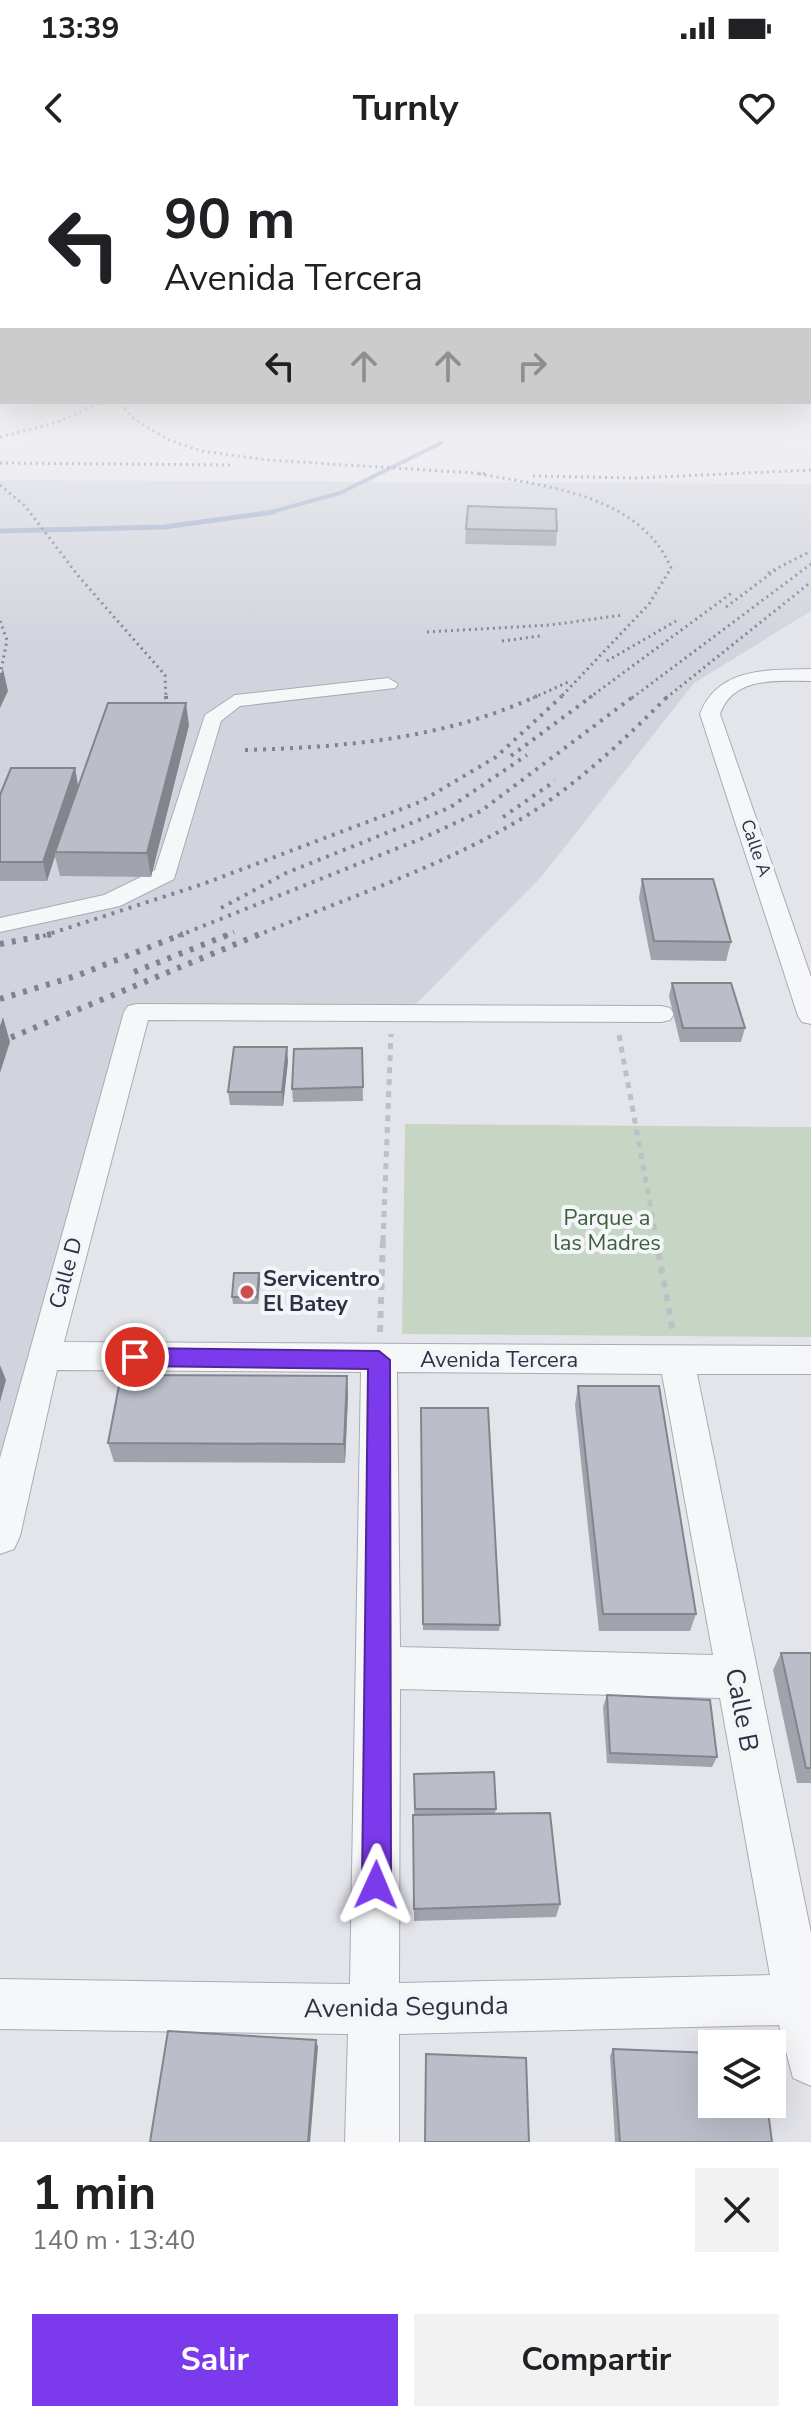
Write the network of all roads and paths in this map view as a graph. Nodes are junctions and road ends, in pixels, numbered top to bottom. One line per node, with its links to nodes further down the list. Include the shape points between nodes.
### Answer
1 (811, 675): 4 (street, Calle A, via 727,684 713,698 710,714)
2 (388, 684): 3 (street, via 235,701 212,719 166,874 111,901)
3 (0, 925)
4 (802, 958): 8 (street, Calle A)
5 (391, 1013): 6 (street); 9 (street, Calle D, via 137,1012); 11 (path)
6 (615, 1014): 7 (street); 10 (path)
7 (661, 1014)
8 (811, 1016)
9 (43, 1356): 11 (street, Avenida Tercera); 13 (street, Calle D)
10 (677, 1359): 11 (street, Avenida Tercera); 12 (street, Avenida Tercera); 15 (street, Calle B)
11 (379, 1360): 14 (street)
12 (811, 1360)
13 (0, 1536)
14 (379, 1667): 15 (street); 18 (street)
15 (735, 1677): 16 (street, Calle B)
16 (806, 1999): 18 (street, Avenida Segunda); 19 (street, Calle B)
17 (0, 2004): 18 (street, Avenida Segunda)
18 (375, 2009): 20 (street)
19 (811, 2060)
20 (372, 2142)

